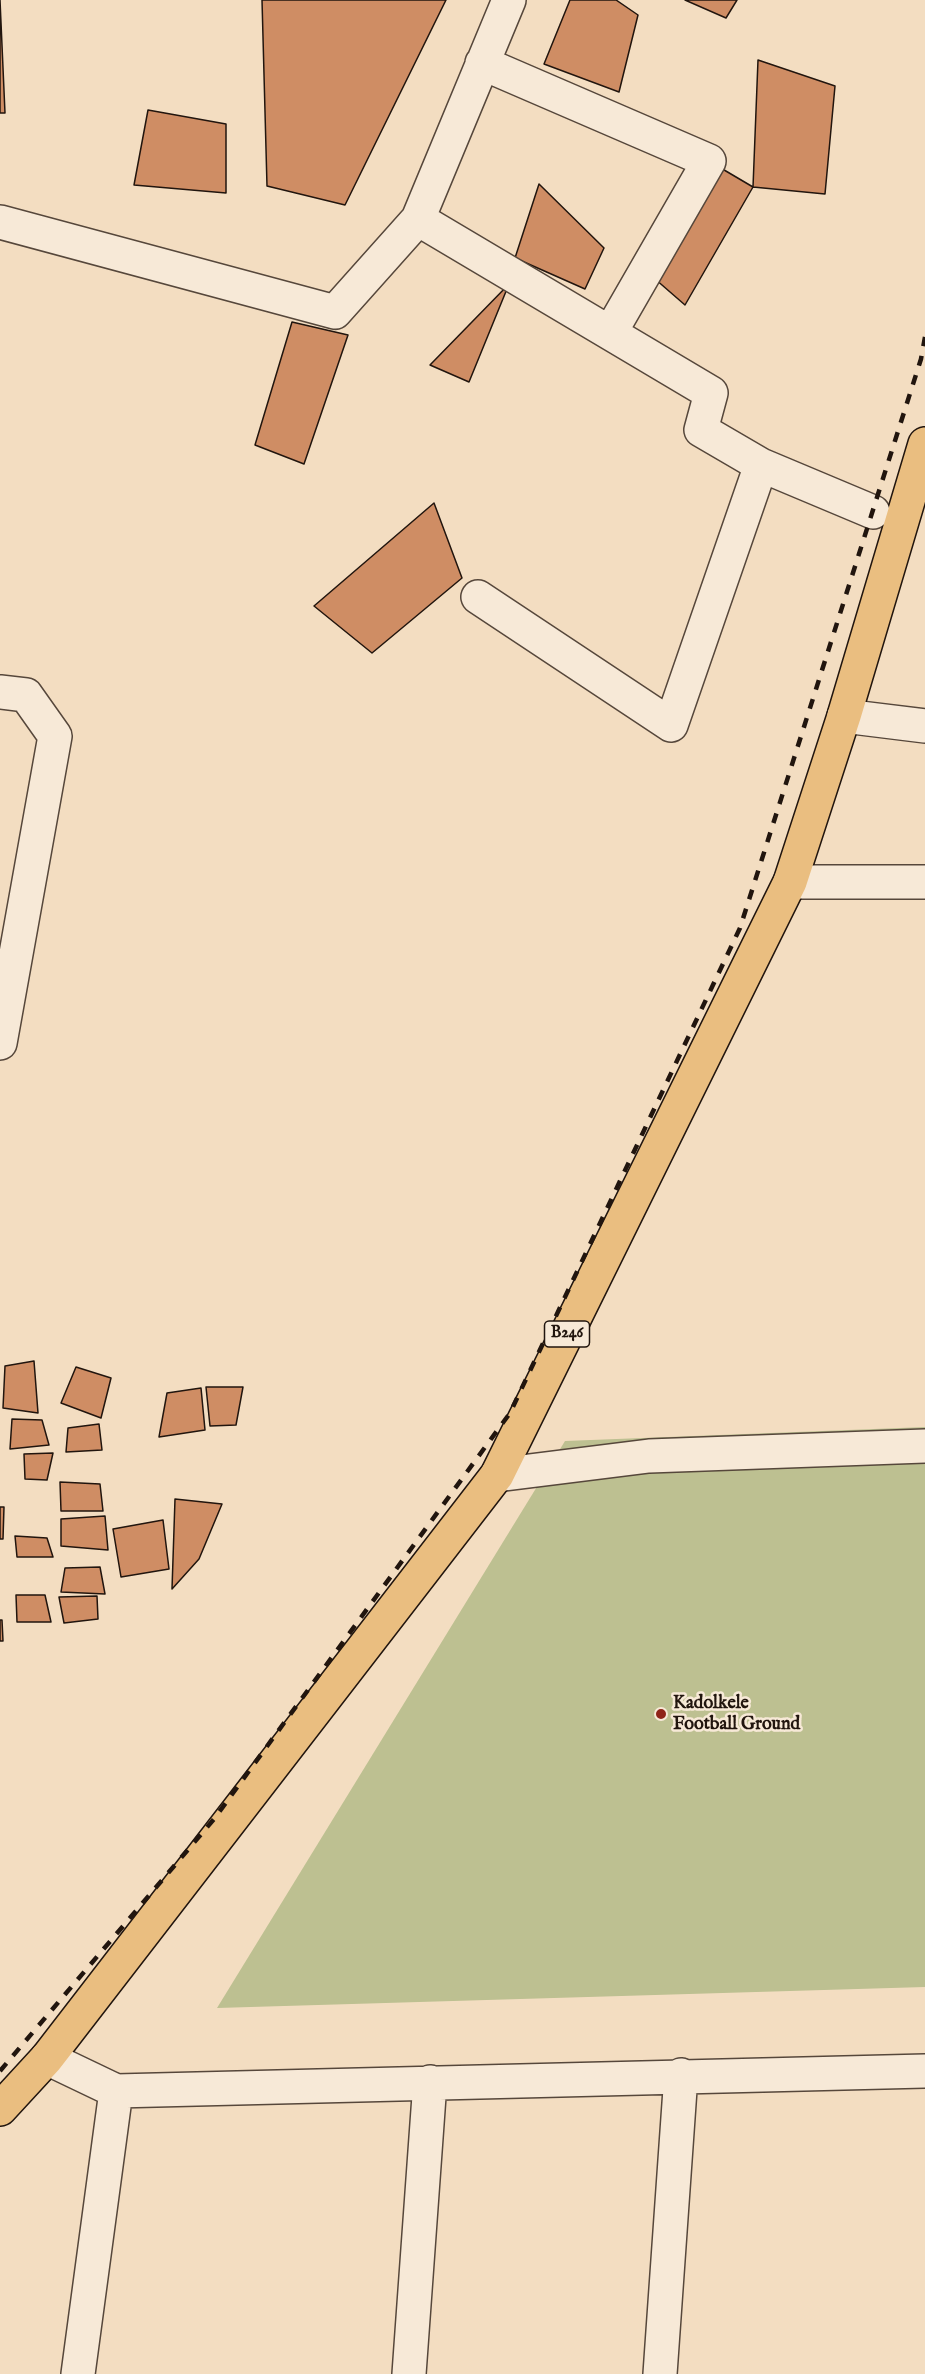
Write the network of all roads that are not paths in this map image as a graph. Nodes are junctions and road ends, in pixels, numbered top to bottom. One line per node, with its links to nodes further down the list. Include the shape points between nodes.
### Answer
1 (509, 0): 2 (street)
2 (483, 63): 3 (street); 5 (street, via 709,161)
3 (418, 219): 4 (street, via 335,312); 5 (street)
4 (0, 222)
5 (610, 333): 7 (street, via 711,393 701,430)
6 (925, 444): 11 (main road, B246)
7 (761, 465): 8 (street); 9 (street, via 671,725)
8 (873, 512)
9 (478, 597)
10 (0, 692): 15 (street, via 26,696 55,736)
11 (844, 716): 12 (street); 13 (main road, B246)
12 (925, 726)
13 (790, 882): 14 (street); 17 (main road, B246)
14 (925, 882)
15 (0, 1043)
16 (925, 1446): 17 (street, via 648,1456)
17 (497, 1475): 18 (main road, B246)
18 (47, 2058): 22 (street); 23 (main road, B246)
19 (925, 2071): 20 (street)
20 (681, 2075): 21 (street); 26 (street)
21 (430, 2082): 22 (street); 25 (street)
22 (116, 2091): 24 (street)
23 (0, 2109)
24 (78, 2374)
25 (409, 2374)
26 (660, 2374)

